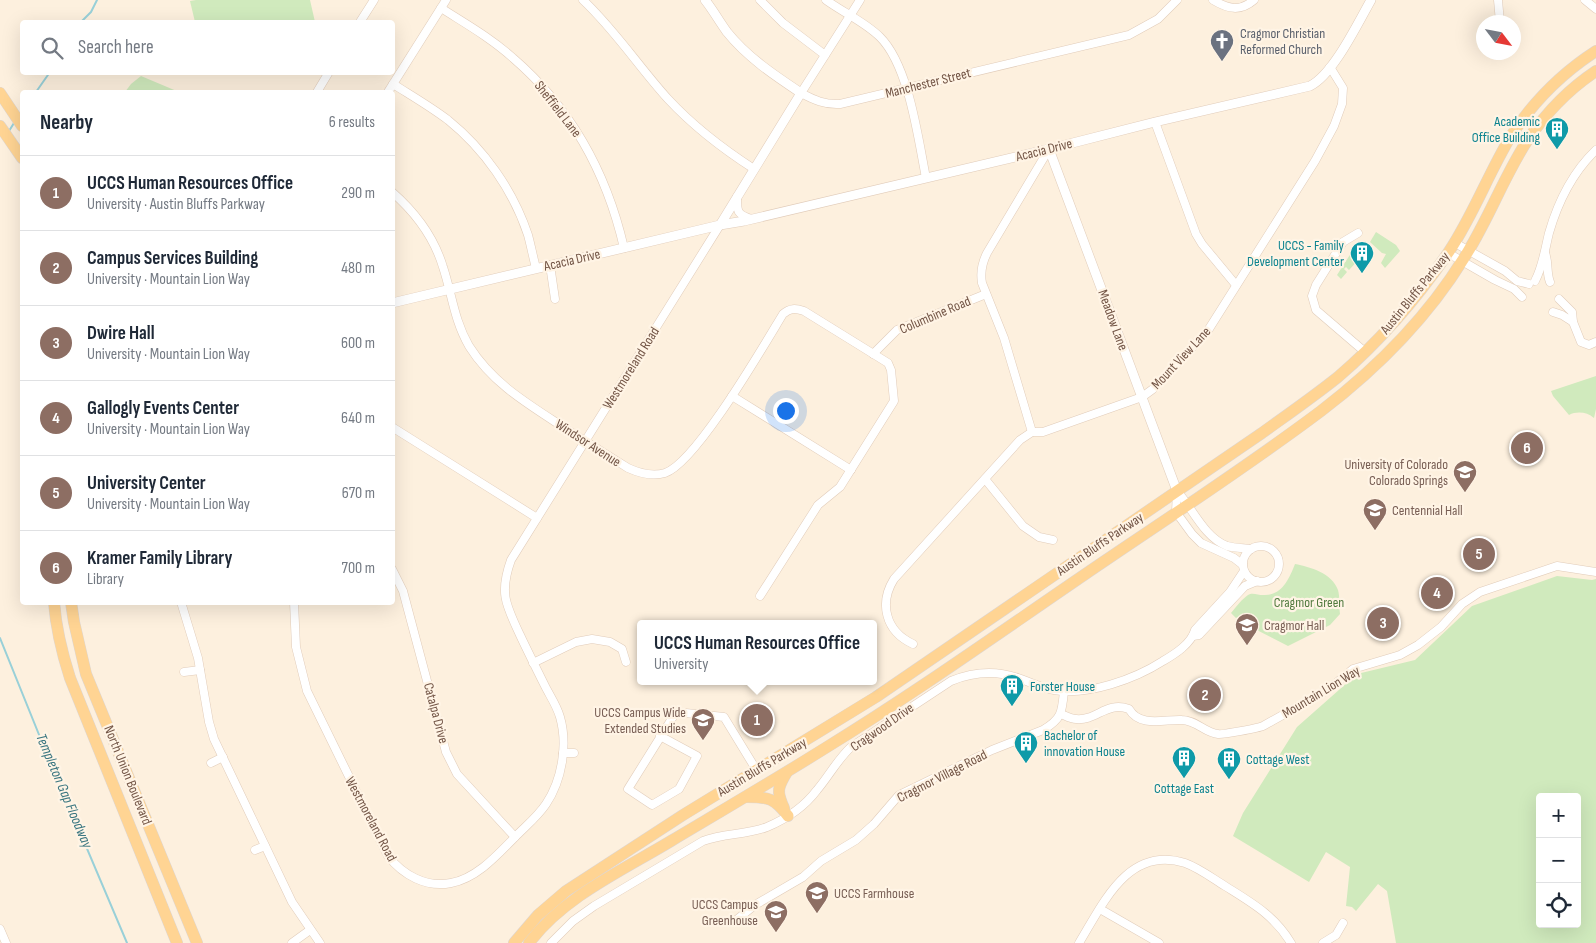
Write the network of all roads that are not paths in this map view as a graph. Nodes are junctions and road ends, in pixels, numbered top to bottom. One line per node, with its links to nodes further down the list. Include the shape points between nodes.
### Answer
1 (374, 0): 18 (street)
2 (446, 0): 14 (street)
3 (583, 0): 36 (street, via 686,117 721,148)
4 (705, 0): 29 (street, Manchester Street, via 748,54)
5 (760, 0): 20 (street, via 783,23)
6 (826, 0): 17 (street)
7 (860, 0): 17 (street, Westmoreland Road)
8 (1176, 0): 25 (street, Manchester Street, via 1158,19 1130,35)
9 (1213, 0): 10 (street, via 1235,9)
10 (1254, 0)
11 (1371, 0): 21 (street)
12 (1498, 0): 16 (street)
13 (1585, 0): 15 (street)
14 (441, 8): 24 (street); 44 (street, Sheffield Lane, via 512,57 563,110 603,181)
15 (1596, 9)
16 (1499, 15)
17 (850, 16): 20 (street, Westmoreland Road); 25 (street, via 870,28 887,46)
18 (361, 20)
19 (1596, 51): 43 (main road, Austin Bluffs Parkway, via 1564,75 1522,119)
20 (825, 55): 29 (street, Westmoreland Road)
21 (1330, 67): 30 (street, Acacia Drive, via 1310,86); 52 (street, Mount View Lane, via 1344,88 1334,126)
22 (1596, 71): 45 (main road, Austin Bluffs Parkway, via 1561,101 1527,141)
23 (327, 75): 26 (street)
24 (393, 84): 27 (street); 50 (street, via 447,120 486,159 524,223)
25 (906, 88): 29 (street, Manchester Street, via 832,105); 37 (street)
26 (318, 90)
27 (389, 90)
28 (0, 93): 31 (main road)
29 (801, 93): 36 (street, Westmoreland Road)
30 (1156, 122): 33 (street, Acacia Drive); 52 (street, via 1196,234)
31 (20, 123)
32 (0, 126): 35 (main road)
33 (1049, 150): 37 (street, Acacia Drive); 54 (street, Columbine Road, via 983,262 981,276); 65 (street, Meadow Lane)
34 (1596, 150): 47 (street, via 1566,190 1552,223)
35 (20, 155)
36 (754, 169): 39 (street, Westmoreland Road)
37 (926, 178): 40 (street, Acacia Drive)
38 (395, 195): 53 (street, Windsor Avenue, via 431,238 443,266)
39 (737, 197): 40 (street, via 737,210); 41 (street, Westmoreland Road)
40 (751, 219): 41 (street, Acacia Drive)
41 (720, 225): 44 (street, Acacia Drive); 68 (street, Westmoreland Road)
42 (1358, 233): 62 (street, via 1343,242 1312,296 1316,310)
43 (1455, 243): 45 (street); 46 (main road, Austin Bluffs Parkway)
44 (624, 248): 49 (street, Acacia Drive)
45 (1469, 251): 47 (street, via 1517,281 1532,282); 48 (main road, Austin Bluffs Parkway)
46 (1448, 253): 48 (street); 62 (main road, Austin Bluffs Parkway, via 1397,318)
47 (1546, 253): 51 (street)
48 (1462, 262): 55 (street, via 1514,288); 72 (main road, Austin Bluffs Parkway, via 1413,327 1352,386)
49 (550, 265): 50 (street, Acacia Drive); 56 (street)
50 (536, 268): 53 (street, Acacia Drive)
51 (1550, 282)
52 (1236, 285): 65 (street, Mount View Lane, via 1207,332)
53 (448, 289): 58 (street, Acacia Drive); 68 (street, Windsor Avenue, via 462,332 487,370 515,396)
54 (986, 294): 63 (street, Columbine Road, via 897,330); 67 (street, via 1004,338)
55 (1522, 297)
56 (555, 299)
57 (1559, 299): 60 (street, via 1572,312)
58 (395, 302)
59 (1553, 312): 60 (street)
60 (1573, 322): 61 (street, via 1580,342 1589,345)
61 (1596, 342)
62 (1365, 352): 71 (main road, Austin Bluffs Parkway, via 1308,400)
63 (873, 354): 64 (street, Windsor Avenue, via 804,311 789,309); 69 (street, via 888,363 894,401)
64 (732, 396): 68 (street, Windsor Avenue, via 694,449 666,473 637,472); 69 (street)
65 (1142, 397): 67 (street, Mount View Lane, via 1043,432); 71 (street, Meadow Lane)
66 (395, 429): 74 (street)
67 (1032, 432): 70 (street, Mount View Lane, via 1020,440)
68 (585, 441): 74 (street, Westmoreland Road)
69 (851, 470): 81 (street, via 840,487 818,505)
70 (985, 478): 75 (street, via 1023,526 1039,537); 87 (street, Mount View Lane, via 888,588 886,609 889,621 897,634)
71 (1177, 492): 72 (street, Meadow Lane); 73 (street, Meadow Lane); 99 (main road, Austin Bluffs Parkway, via 876,697)
72 (1188, 504): 73 (main road, Austin Bluffs Parkway); 76 (street, Meadow Lane, via 1214,538 1228,546)
73 (1176, 512): 77 (street, via 1201,543 1234,558); 100 (main road, Austin Bluffs Parkway, via 936,676)
74 (537, 518): 89 (street, Westmoreland Road, via 511,560 504,589 507,607)
75 (1052, 540)
76 (1251, 548): 77 (street, via 1245,556); 80 (street, via 1266,546 1279,558 1279,568 1274,576 1266,581)
77 (1244, 568): 80 (street, via 1249,577); 86 (street, Cragwood Drive, via 1230,592)
78 (1596, 572): 93 (street, Mountain Lion Way, via 1557,566 1480,592 1462,604 1441,627 1418,645 1400,655 1353,669 1329,689 1259,728 1218,734 1184,720 1141,720 1129,710 1115,707 1078,720)
79 (395, 575): 103 (street, Catalpa Drive, via 403,591 451,764)
80 (1257, 581): 86 (street, Cragwood Drive, via 1245,586 1199,635)
81 (760, 596)
82 (54, 605): 112 (main road, North Union Boulevard, via 60,648 70,678)
83 (71, 605): 113 (main road, North Union Boulevard, via 86,674)
84 (181, 605): 90 (street)
85 (294, 605): 103 (street, Westmoreland Road, via 296,647 307,691 381,843 396,866 413,878 450,884 472,876)
86 (1193, 636): 92 (street, Cragwood Drive, via 1171,656 1145,671 1100,687)
87 (912, 644)
88 (626, 662): 89 (street, via 622,649 610,642 592,639 576,642)
89 (533, 663): 95 (street, Westmoreland Road, via 560,718)
90 (200, 670): 91 (street); 97 (street, via 209,722)
91 (184, 672)
92 (1064, 691): 93 (street); 102 (street, Cragwood Drive, via 992,673 968,675 951,681 851,747 813,795)
93 (1061, 714): 107 (street, Cragmor Village Road, via 1043,730 992,750 899,795 874,824 850,844)
94 (660, 736): 94 (street, via 628,789 652,805 679,789 697,756); 99 (street, via 676,712 724,717)
95 (563, 753): 96 (street); 103 (street, Westmoreland Road, via 552,794)
96 (574, 753)
97 (223, 757): 98 (street); 104 (street)
98 (211, 763)
99 (757, 771): 101 (main road, via 756,780); 116 (main road, Austin Bluffs Parkway, via 566,891 538,915)
100 (787, 772): 101 (main road, Austin Bluffs Parkway); 102 (main road, via 778,792)
101 (746, 797): 102 (main road, via 770,799); 117 (main road, Austin Bluffs Parkway, via 574,899)
102 (788, 816): 118 (street, Cragwood Drive, via 756,831 703,841 589,910)
103 (515, 837)
104 (265, 846): 105 (street); 110 (street, via 292,902)
105 (255, 850)
106 (1100, 909): 119 (street); 120 (street); 121 (street, via 1120,879 1136,867 1155,861 1176,861 1198,870 1263,910)
107 (735, 921)
108 (1343, 923): 122 (street, via 1336,934)
109 (0, 929): 111 (street)
110 (310, 930): 114 (street); 115 (street)
111 (6, 943)
112 (178, 943)
113 (197, 943)
114 (292, 943)
115 (320, 943)
116 (514, 943)
117 (529, 943)
118 (551, 943)
119 (1079, 943)
120 (1160, 943)
121 (1291, 943)
122 (1323, 943)

